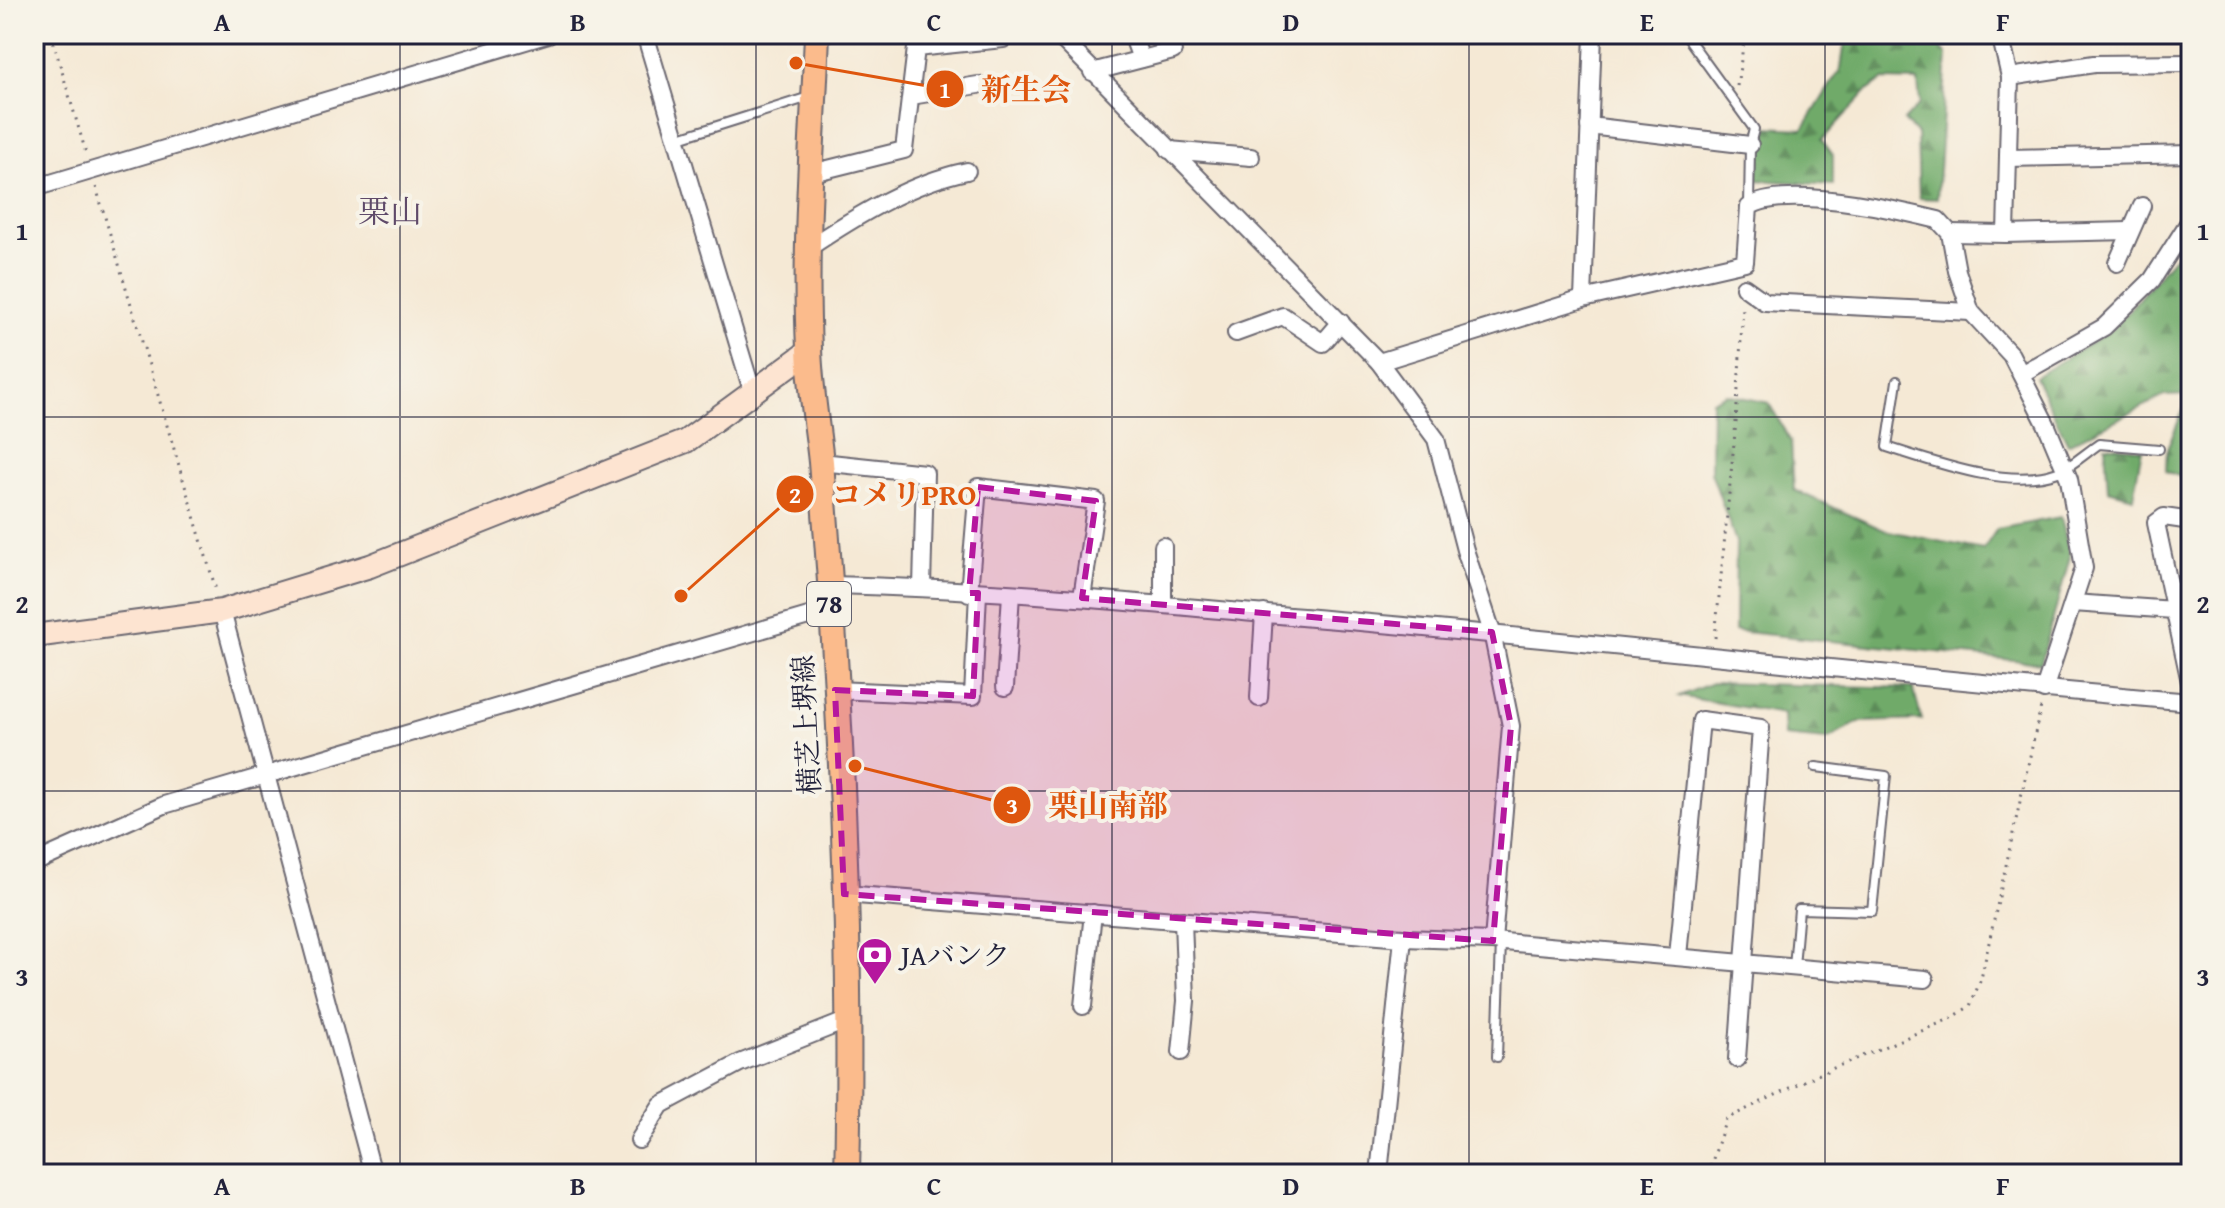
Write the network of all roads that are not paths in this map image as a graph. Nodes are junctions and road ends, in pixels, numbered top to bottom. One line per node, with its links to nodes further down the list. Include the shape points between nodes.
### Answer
1 (549, 34): 27 (street)
2 (645, 34): 19 (street)
3 (817, 34): 16 (main road, 横芝上堺線 / 78)
4 (1010, 34): 17 (street, via 916,48)
5 (1057, 34): 13 (street)
6 (1132, 34): 11 (street)
7 (1593, 34): 18 (street)
8 (1685, 34): 20 (lane, via 1754,129)
9 (2000, 34): 14 (street)
10 (1173, 51): 11 (street)
11 (1141, 59): 13 (street)
12 (2191, 63): 14 (street, via 2094,64)
13 (1092, 72): 21 (street)
14 (2010, 77): 24 (street)
15 (978, 85): 17 (street)
16 (815, 95): 19 (lane); 26 (main road, 横芝上堺線 / 78)
17 (911, 96): 26 (street, via 904,150)
18 (1589, 126): 20 (street); 37 (street)
19 (676, 139): 45 (street)
20 (1750, 145): 29 (lane)
21 (1169, 150): 23 (street); 39 (street)
22 (2191, 154): 24 (street)
23 (1251, 157)
24 (2008, 158): 33 (street)
25 (967, 171): 34 (street, via 933,178 857,216)
26 (812, 173): 34 (main road, 横芝上堺線 / 78)
27 (34, 188)
28 (2142, 206): 31 (street)
29 (1749, 207): 32 (street, via 1759,201 1798,198 1845,204 1938,220); 37 (street, via 1745,262)
30 (2191, 219): 43 (street, via 2152,280 2104,327)
31 (2130, 231): 33 (street); 35 (street)
32 (1950, 233): 33 (street); 38 (street)
33 (2006, 234)
34 (807, 249): 41 (main road, 横芝上堺線 / 78)
35 (2117, 263)
36 (1744, 287): 38 (street, via 1765,302)
37 (1583, 299): 42 (street)
38 (1971, 312): 43 (street, via 2011,355)
39 (1341, 322): 40 (street, via 1323,343 1283,316); 42 (street)
40 (1236, 333)
41 (809, 351): 45 (street); 47 (main road, 横芝上堺線 / 78)
42 (1379, 362): 62 (street, via 1436,439)
43 (2021, 374): 48 (street)
44 (1897, 381): 48 (lane, via 1887,447 1942,467 2028,477)
45 (753, 394): 60 (street, via 686,441 370,566)
46 (2159, 449): 48 (lane, via 2099,444)
47 (821, 462): 51 (main road, 横芝上堺線 / 78); 52 (street, via 925,473)
48 (2064, 468): 56 (street, via 2084,568)
49 (2191, 521): 59 (street, via 2164,517 2156,523)
50 (1163, 546): 57 (street)
51 (827, 585): 52 (street); 58 (main road, 横芝上堺線 / 78)
52 (922, 587): 53 (street)
53 (974, 593): 54 (street); 55 (street, via 978,487 1096,501); 66 (street, via 973,696)
54 (1011, 594): 55 (street); 64 (street)
55 (1082, 598): 57 (street)
56 (2073, 603): 59 (street); 67 (street)
57 (1163, 605): 61 (street)
58 (829, 610): 66 (main road, 横芝上堺線 / 78); 71 (street)
59 (2174, 610): 65 (street)
60 (222, 611): 63 (street); 71 (street)
61 (1264, 613): 62 (street); 68 (street)
62 (1492, 632): 67 (street); 77 (street, via 1511,726)
63 (34, 636)
64 (1005, 687)
65 (2191, 687)
66 (835, 690): 73 (main road, 横芝上堺線 / 78)
67 (2044, 690): 69 (street)
68 (1259, 698)
69 (2191, 702)
70 (1816, 767): 80 (lane, via 1886,776 1872,911 1799,909)
71 (267, 774): 72 (street, via 164,805); 88 (street)
72 (34, 863)
73 (844, 894): 74 (street); 83 (main road, 横芝上堺線 / 78)
74 (1093, 913): 75 (street); 82 (street)
75 (1183, 920): 76 (street); 84 (street, via 1186,1001)
76 (1403, 938): 77 (street); 90 (street)
77 (1497, 942): 78 (street); 85 (lane)
78 (1678, 956): 79 (street); 79 (street, via 1701,720 1761,728)
79 (1743, 962): 80 (street); 86 (street)
80 (1794, 968): 81 (street)
81 (1925, 979)
82 (1083, 1006)
83 (848, 1020): 87 (street, via 740,1063 661,1105); 89 (main road, 横芝上堺線 / 78)
84 (1181, 1052)
85 (1497, 1057)
86 (1737, 1059)
87 (639, 1140)
88 (373, 1174)
89 (847, 1174)
90 (1379, 1174)

